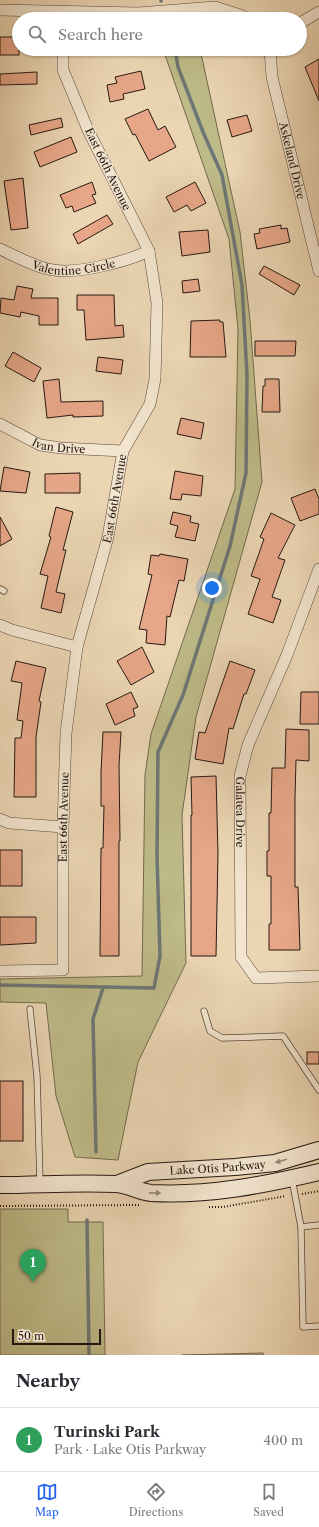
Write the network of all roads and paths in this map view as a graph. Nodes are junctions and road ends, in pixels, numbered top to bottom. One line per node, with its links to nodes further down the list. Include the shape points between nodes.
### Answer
1 (0, 10): 2 (street)
2 (25, 12)
3 (151, 12): 4 (street, via 215,7)
4 (231, 12)
5 (319, 12): 6 (street)
6 (307, 19)
7 (63, 56): 10 (street, East 66th Avenue, via 63,70 88,130)
8 (270, 56): 11 (street, Askeland Drive, via 272,77)
9 (0, 249): 10 (street, Valentine Circle, via 49,270 78,270 130,259)
10 (149, 251): 13 (street, East 66th Avenue, via 157,303 155,379 150,404)
11 (319, 271)
12 (0, 424): 13 (street, Ivan Drive, via 40,445)
13 (123, 451): 16 (street, East 66th Avenue, via 108,537)
14 (319, 569): 20 (street, Galatea Drive, via 287,656 248,745 240,776 241,957 256,978)
15 (0, 625): 16 (street)
16 (77, 647): 18 (street, East 66th Avenue, via 66,733)
17 (0, 819): 18 (street, via 9,823)
18 (63, 827): 19 (street, East 66th Avenue, via 63,970)
19 (0, 971)
20 (319, 976)
21 (30, 1009): 30 (lane, via 37,1076)
22 (204, 1011): 23 (lane, via 210,1031 222,1038 283,1036)
23 (319, 1090)
24 (319, 1150): 25 (main road, Lake Otis Parkway, one-way to 25, via 275,1163)
25 (248, 1166): 28 (main road, Lake Otis Parkway, via 148,1172); 31 (main road, via 234,1180 192,1185)
26 (319, 1172): 27 (main road, Lake Otis Parkway)
27 (292, 1179): 31 (main road, Lake Otis Parkway, via 238,1189); 33 (lane)
28 (117, 1184): 30 (main road, Lake Otis Parkway); 31 (main road, Lake Otis Parkway, one-way to 31, via 149,1193)
29 (0, 1185): 30 (main road, Lake Otis Parkway)
30 (40, 1185)
31 (183, 1193)
32 (319, 1225): 33 (lane)
33 (301, 1227): 34 (lane, via 303,1327)
34 (319, 1326)

